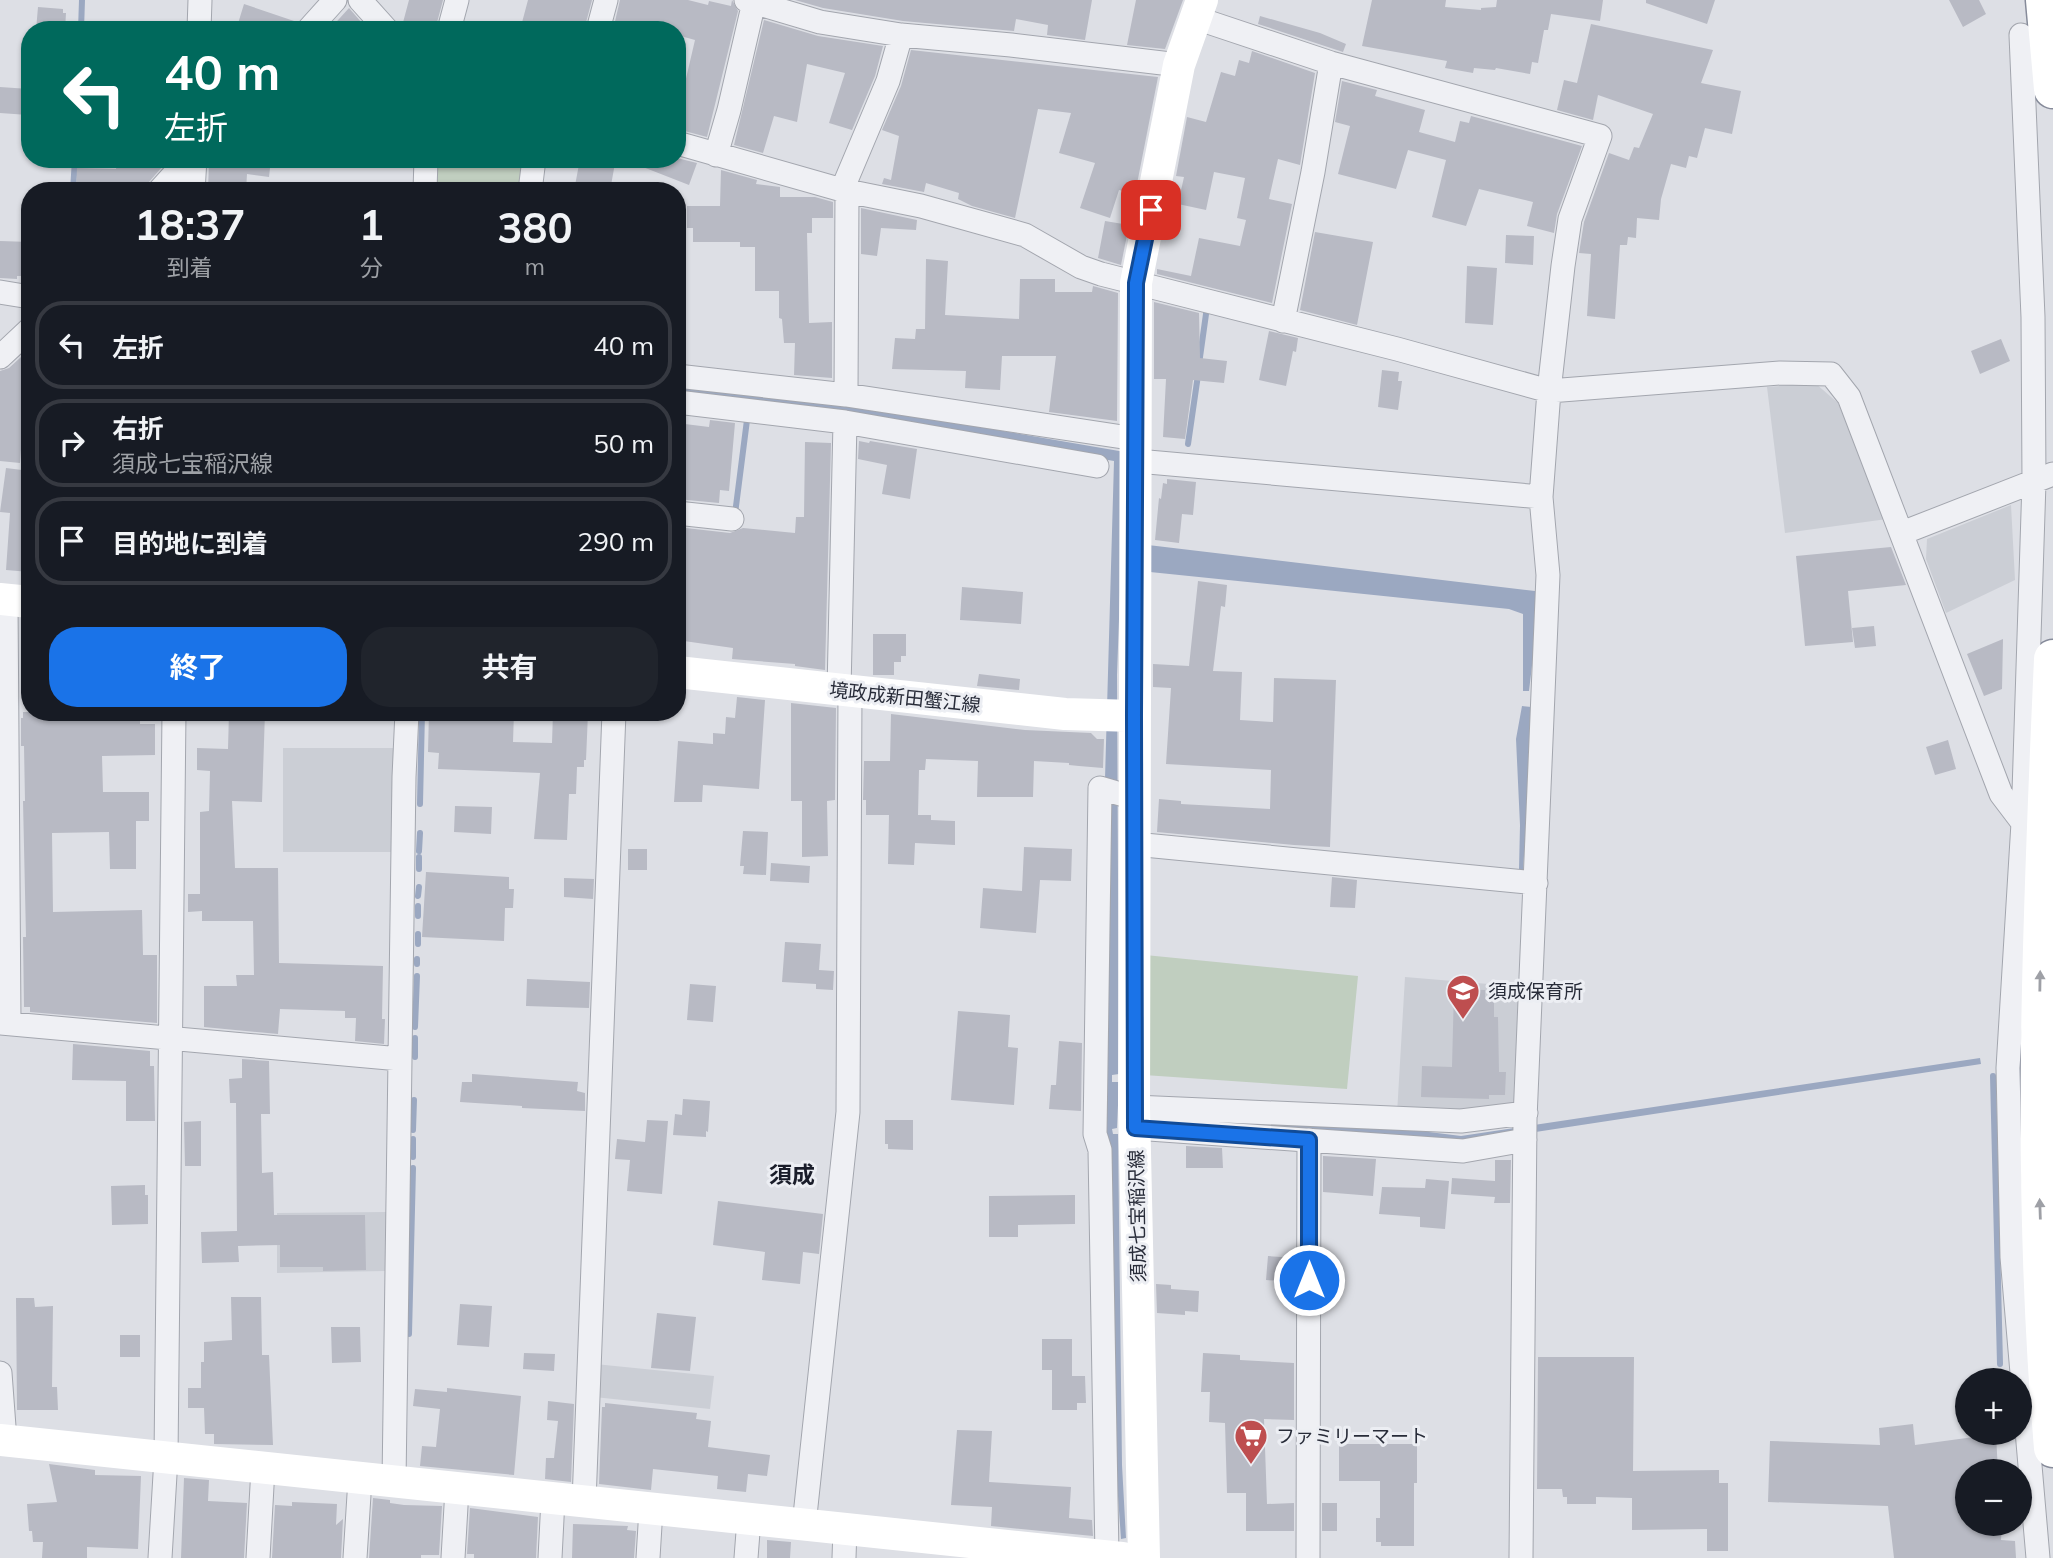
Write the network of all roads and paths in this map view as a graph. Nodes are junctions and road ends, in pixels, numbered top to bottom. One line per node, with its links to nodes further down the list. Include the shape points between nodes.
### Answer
1 (200, 0): 9 (street)
2 (335, 0): 10 (street)
3 (360, 0): 11 (street)
4 (457, 0): 12 (street)
5 (606, 0): 13 (street)
6 (2045, 0): 18 (highway)
7 (750, 1): 14 (street, via 820,22); 20 (street)
8 (1199, 9): 16 (street); 17 (main road, 須成七宝稲沢線)
9 (199, 21)
10 (316, 21)
11 (379, 21)
12 (451, 21)
13 (600, 21)
14 (901, 35): 17 (street); 23 (street)
15 (2021, 35): 37 (street)
16 (1331, 63): 27 (street); 31 (street, via 1600,136 1570,219)
17 (1180, 65): 24 (main road, 須成七宝稲沢線)
18 (2053, 89)
19 (686, 147): 20 (street)
20 (716, 155): 23 (street)
21 (180, 168): 22 (street)
22 (167, 182)
23 (845, 190): 24 (street, via 1025,235 1081,267); 32 (street)
24 (1136, 283): 27 (street); 35 (main road, 須成七宝稲沢線)
25 (0, 292): 26 (street)
26 (21, 296)
27 (1283, 321): 31 (street)
28 (21, 339): 29 (street)
29 (0, 357)
30 (686, 377): 32 (street)
31 (1549, 391): 38 (street); 41 (street, via 1780,373 1831,374 1849,397)
32 (846, 395): 35 (street)
33 (686, 403): 34 (street)
34 (845, 422): 36 (street); 45 (street)
35 (1136, 450): 38 (street); 46 (main road, 須成七宝稲沢線)
36 (1097, 466)
37 (2044, 478): 41 (street); 51 (street)
38 (1541, 497): 53 (street, via 1548,575)
39 (686, 514): 40 (street)
40 (732, 519)
41 (1902, 533): 51 (street, via 2001,793)
42 (12, 600): 55 (street)
43 (2053, 659): 63 (highway, one-way to 43, via 2042,1273 2038,1079)
44 (686, 673): 45 (main road, 境政成新田蟹江線)
45 (844, 691): 46 (main road, 境政成新田蟹江線, via 1065,714); 73 (street, via 848,1112)
46 (1117, 715): 50 (main road, 須成七宝稲沢線)
47 (174, 721): 56 (street)
48 (407, 721): 57 (street)
49 (614, 721): 70 (street)
50 (1119, 794): 52 (main road, 須成七宝稲沢線); 54 (street, via 1100,788)
51 (2023, 823): 88 (street, via 2008,1053 2012,1257)
52 (1134, 844): 53 (street); 54 (main road, 須成七宝稲沢線)
53 (1536, 883): 59 (street)
54 (1113, 987): 58 (main road, 須成七宝稲沢線); 77 (street, via 1095,1134 1100,1150)
55 (4, 1023): 56 (street)
56 (170, 1038): 57 (street); 64 (street)
57 (400, 1059): 67 (street)
58 (1135, 1117): 59 (street, via 1461,1121); 60 (street); 85 (main road, 須成七宝稲沢線)
59 (1525, 1127): 60 (street, via 1463,1151); 87 (street)
60 (1309, 1140): 86 (street)
61 (0, 1373): 62 (street)
62 (2, 1440): 64 (main road)
63 (2053, 1448)
64 (166, 1458): 65 (main road); 78 (street)
65 (263, 1468): 66 (main road); 79 (street)
66 (360, 1479): 67 (main road); 80 (street)
67 (394, 1482): 68 (main road)
68 (457, 1489): 69 (main road); 81 (street)
69 (553, 1499): 70 (main road); 82 (street)
70 (584, 1502): 71 (main road)
71 (651, 1509): 72 (main road); 83 (street)
72 (749, 1519): 73 (main road); 84 (street)
73 (804, 1525): 74 (main road)
74 (844, 1544): 75 (main road)
75 (943, 1549): 76 (main road)
76 (1036, 1554): 77 (main road)
77 (1115, 1557)
78 (160, 1558)
79 (258, 1558)
80 (355, 1558)
81 (453, 1558)
82 (550, 1558)
83 (648, 1558)
84 (746, 1558)
85 (1144, 1558)
86 (1308, 1558)
87 (1521, 1558)
88 (2038, 1558)

